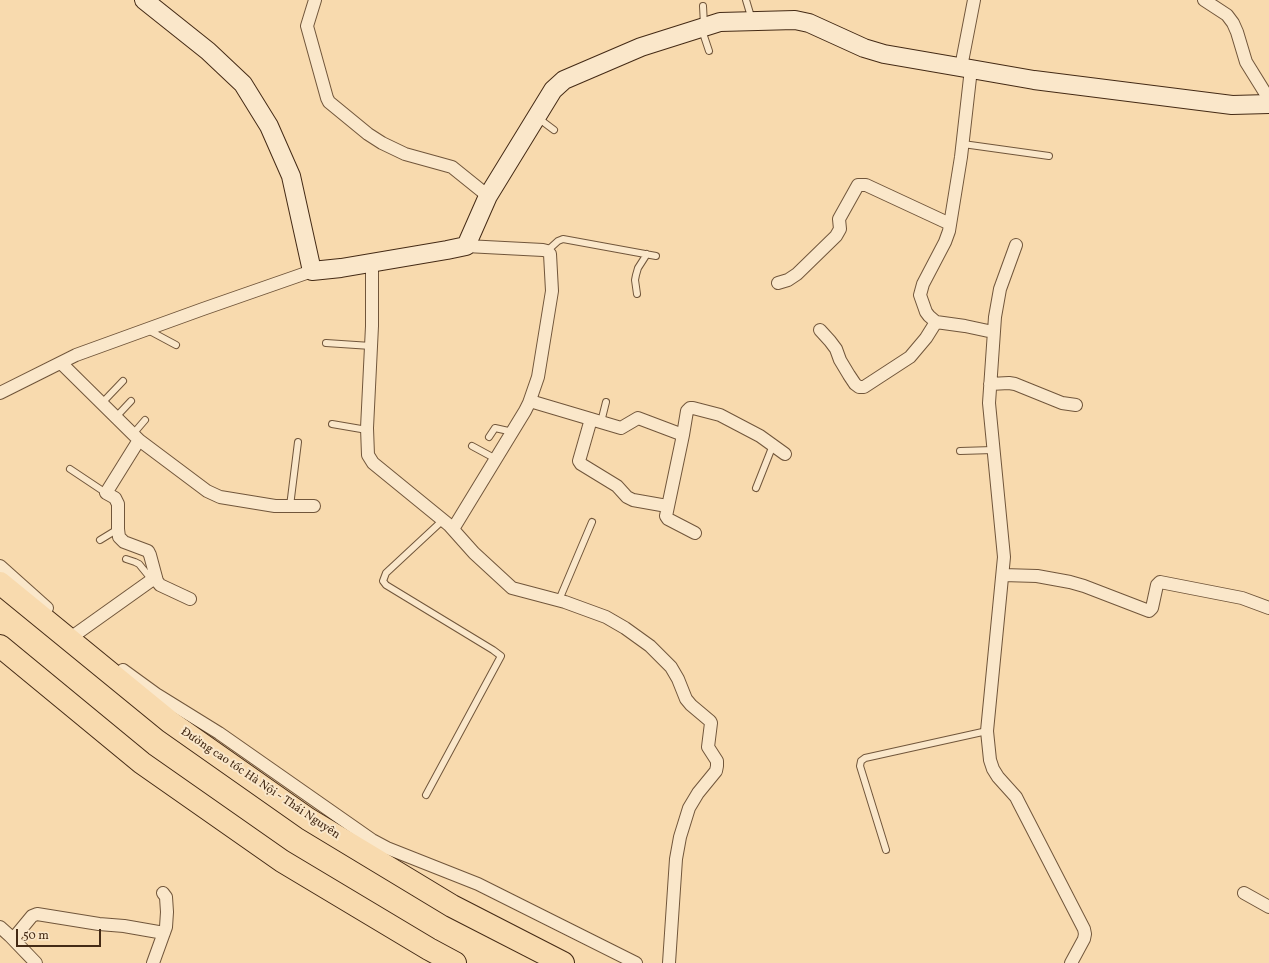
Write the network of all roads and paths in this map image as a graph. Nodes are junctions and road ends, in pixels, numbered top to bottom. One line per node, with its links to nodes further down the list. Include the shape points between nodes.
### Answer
1 (144, 0): 25 (street, via 208,51 242,84 269,126 291,176)
2 (315, 0): 17 (street, via 307,26 329,102 382,143 405,154 452,167)
3 (746, 0): 7 (lane)
4 (974, 0): 10 (street)
5 (1204, 0): 11 (street, via 1233,23 1246,62)
6 (703, 6): 8 (lane)
7 (753, 21): 8 (street, via 720,22); 10 (street, via 795,20 809,23 864,48 884,54)
8 (703, 27): 9 (lane); 13 (street, via 641,47 564,80 553,90)
9 (709, 51)
10 (966, 68): 12 (street, via 1034,80 1232,105); 15 (street)
11 (1269, 99)
12 (1269, 104)
13 (536, 117): 14 (lane); 17 (street)
14 (554, 130)
15 (963, 144): 16 (lane); 18 (street)
16 (1049, 156)
17 (488, 196): 20 (street)
18 (950, 224): 26 (street, via 866,185 858,185 839,219 840,229 836,236 797,274); 28 (street, via 945,242 920,295 926,312)
19 (1016, 245): 31 (street, via 1000,289)
20 (466, 246): 21 (street); 24 (street)
21 (547, 251): 22 (lane, via 563,239); 40 (street, via 550,254 552,291 538,377)
22 (647, 254): 23 (lane); 27 (lane, via 634,280)
23 (656, 256)
24 (372, 263): 25 (street); 34 (street)
25 (312, 271): 29 (street)
26 (778, 283)
27 (637, 294)
28 (936, 322): 30 (street, via 910,357 864,387 859,387 849,375 833,345); 31 (street)
29 (148, 330): 33 (lane); 35 (street)
30 (820, 330)
31 (993, 332): 37 (street)
32 (326, 343): 34 (lane)
33 (176, 345)
34 (371, 346): 48 (street)
35 (61, 363): 38 (street); 42 (street)
36 (123, 381): 42 (lane)
37 (990, 384): 43 (street, via 1015,384 1062,403); 56 (street)
38 (0, 393)
39 (131, 401): 44 (lane)
40 (530, 401): 46 (street); 49 (street)
41 (606, 402): 46 (lane)
42 (102, 403): 44 (street)
43 (1076, 405)
44 (116, 417): 51 (street)
45 (145, 420): 51 (lane)
46 (596, 421): 50 (street, via 621,428 638,418); 65 (street, via 579,460 581,464 617,486 633,500)
47 (332, 424): 48 (lane)
48 (367, 430): 66 (street, via 368,455 372,463)
49 (513, 432): 52 (lane, via 495,428); 59 (street)
50 (683, 435): 54 (street, via 687,410 693,408 720,415); 65 (street)
51 (136, 437): 62 (street); 63 (street, via 207,491 220,497)
52 (489, 437)
53 (298, 442): 63 (lane)
54 (773, 445): 58 (street); 61 (lane)
55 (472, 446): 59 (lane)
56 (993, 450): 57 (lane); 74 (street, via 1003,541)
57 (960, 451)
58 (785, 454)
59 (496, 459): 69 (street)
60 (70, 469): 62 (lane)
61 (756, 488)
62 (106, 493): 68 (street, via 115,498 118,504)
63 (290, 506): 64 (street)
64 (314, 506)
65 (667, 506): 70 (street, via 668,519)
66 (443, 520): 69 (street); 83 (lane, via 386,573 383,581 501,656)
67 (592, 522): 78 (lane)
68 (118, 529): 71 (lane); 75 (street, via 121,540 148,551)
69 (453, 529): 78 (street, via 474,553 512,588)
70 (695, 533)
71 (100, 540)
72 (126, 559): 75 (lane, via 139,564)
73 (0, 566): 80 (street)
74 (1003, 575): 79 (street, via 1037,576 1070,582 1149,611 1160,582 1242,598); 82 (street)
75 (154, 579): 77 (street, via 160,585); 80 (street)
76 (0, 583): 94 (highway, Đường cao tốc Hà Nội - Thái Nguyên, via 170,722 308,819 452,906)
77 (190, 599)
78 (559, 600): 96 (street, via 606,617 650,646 671,667 686,699 711,723 708,746 717,766 690,808 680,837 676,858)
79 (1269, 608)
80 (76, 634): 95 (street, via 156,694 219,733 372,840 478,884)
81 (0, 646): 93 (highway, via 142,763 275,856 429,950)
82 (987, 731): 84 (lane, via 875,755 861,761 860,766); 97 (street, via 993,769 1016,797 1084,929 1084,939)
83 (426, 795)
84 (886, 850)
85 (163, 893): 89 (street, via 166,896 167,912)
86 (1244, 893): 87 (street)
87 (1269, 906)
88 (0, 927): 90 (street)
89 (164, 933): 90 (street, via 37,914 32,916); 92 (street)
90 (13, 938): 91 (street)
91 (36, 963)
92 (153, 963)
93 (455, 963)
94 (563, 963)
95 (636, 963)
96 (669, 963)
97 (1071, 963)

